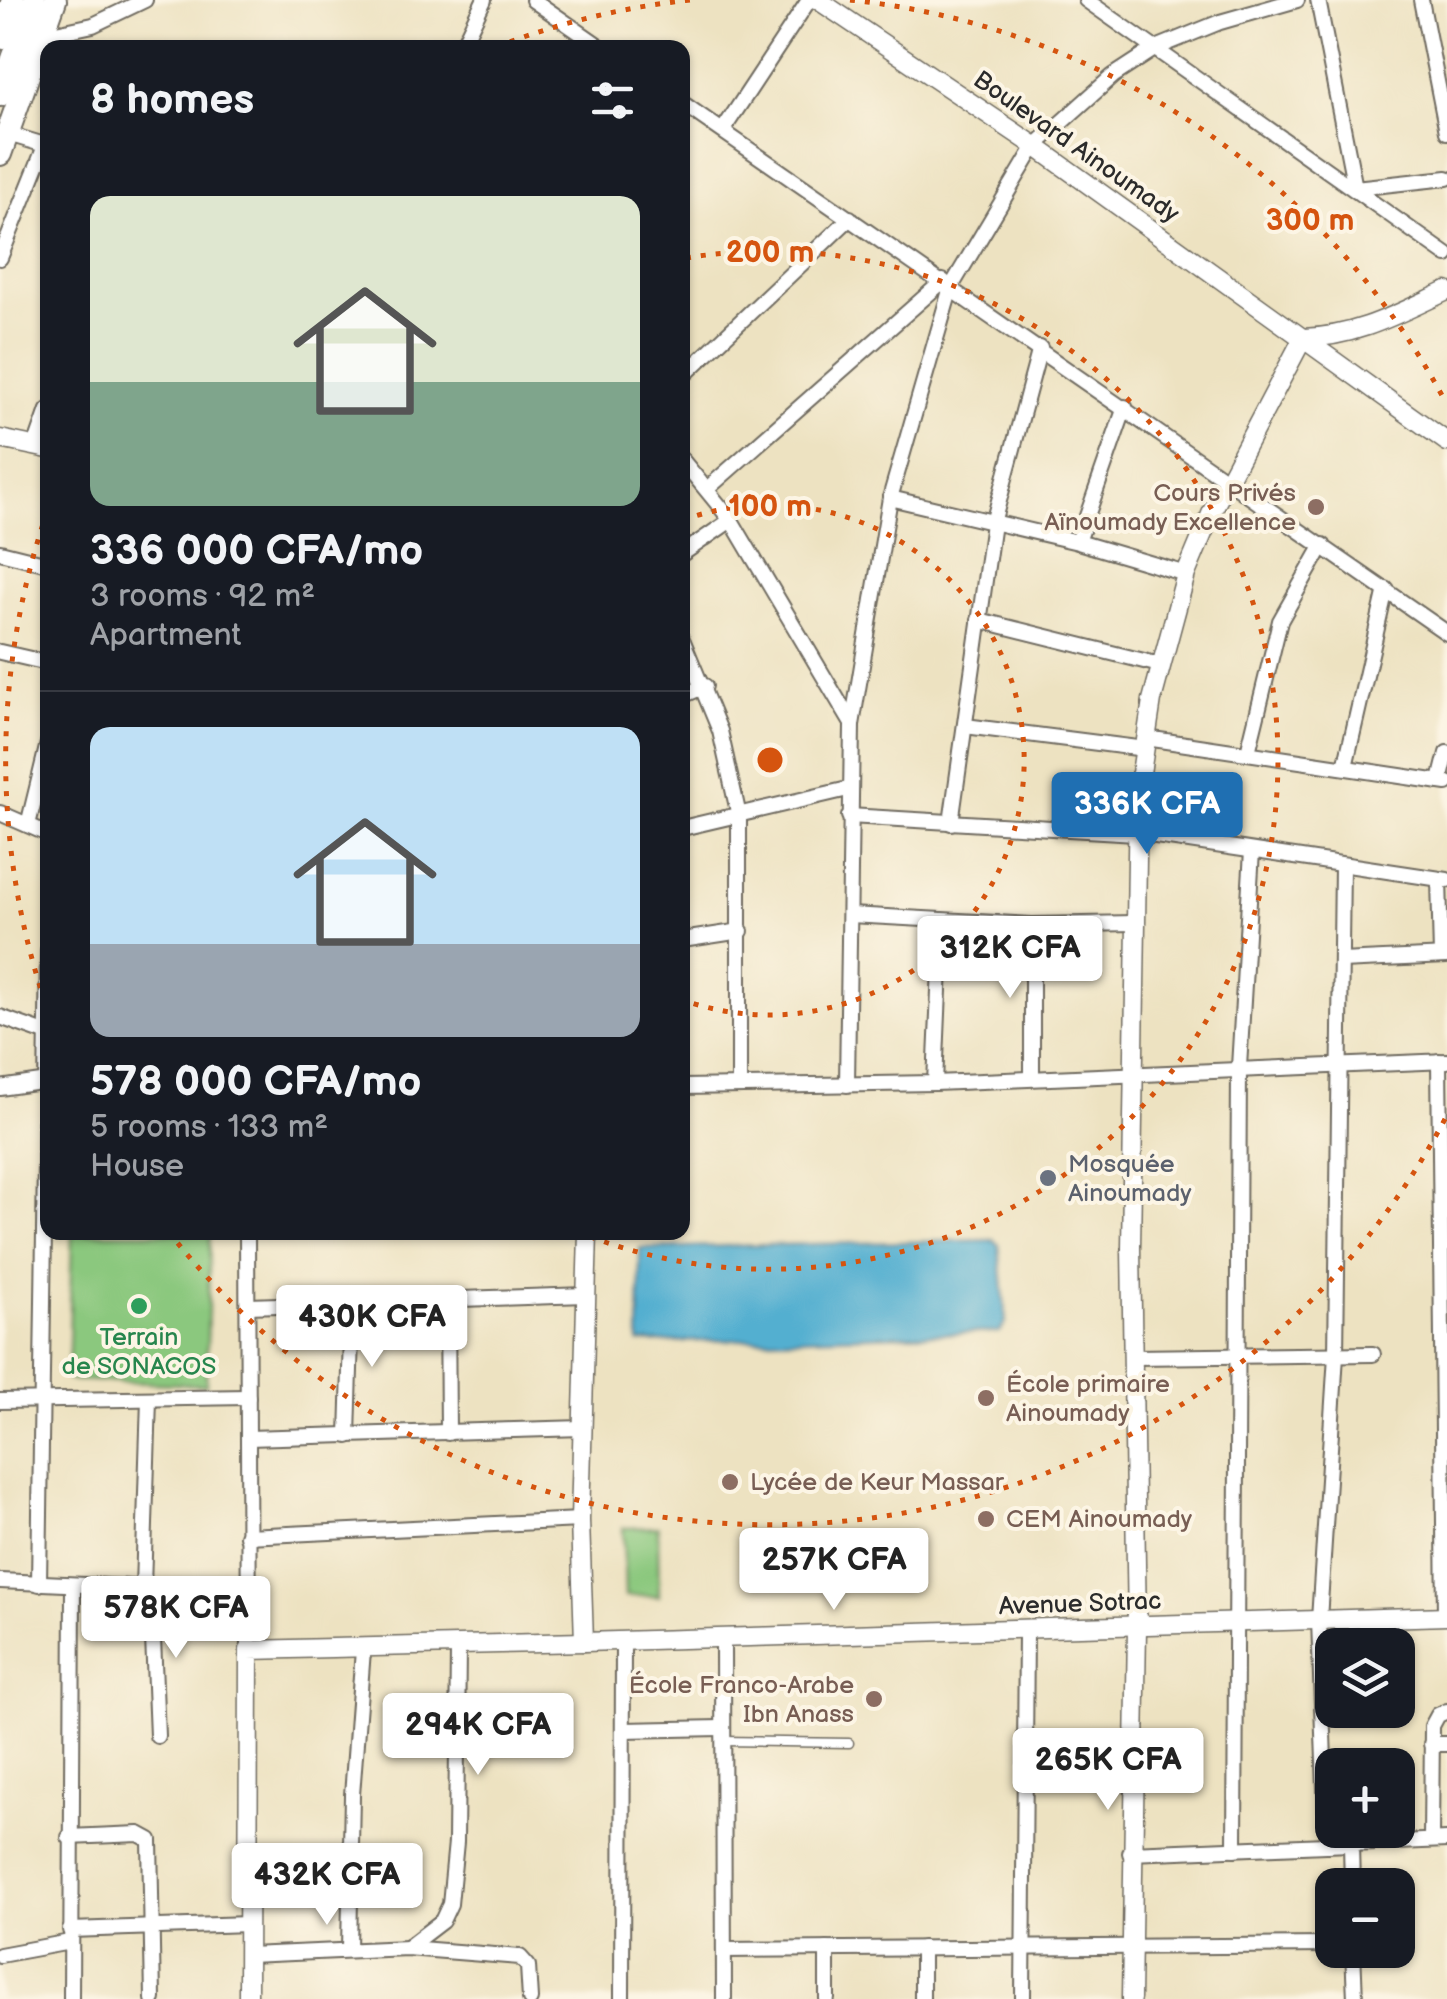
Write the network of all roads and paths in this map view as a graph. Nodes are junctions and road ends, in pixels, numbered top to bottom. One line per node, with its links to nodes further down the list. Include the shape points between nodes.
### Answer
1 (14, 0): 15 (main road)
2 (34, 0): 21 (main road)
3 (54, 0): 14 (main road)
4 (145, 0): 14 (street, via 93,26)
5 (484, 0): 17 (street)
6 (533, 0): 18 (street)
7 (808, 0): 23 (street)
8 (818, 0): 27 (street, Boulevard Ainoumady)
9 (1086, 0): 20 (street)
10 (1298, 0): 13 (street)
11 (1318, 0): 30 (street)
12 (1421, 0): 24 (street)
13 (1264, 3): 20 (street)
14 (42, 36): 16 (main road)
15 (0, 38)
16 (41, 40)
17 (465, 40)
18 (590, 40)
19 (40, 42): 25 (main road)
20 (1156, 48): 27 (street, via 1113,76); 30 (street)
21 (0, 94)
22 (690, 107): 23 (street)
23 (723, 130): 31 (street)
24 (1447, 132)
25 (4, 144): 26 (street)
26 (40, 146)
27 (1035, 146): 34 (street); 36 (street, Boulevard Ainoumady)
28 (40, 161): 33 (street)
29 (1447, 178): 30 (street)
30 (1356, 188): 32 (street)
31 (850, 218): 34 (street); 38 (street)
32 (1447, 255)
33 (0, 258)
34 (947, 284): 37 (street); 45 (street); 46 (street)
35 (1447, 291): 36 (street, via 1364,329)
36 (1303, 338): 41 (street, Boulevard Ainoumady); 44 (street)
37 (1040, 348): 39 (street); 48 (street)
38 (690, 370)
39 (1126, 407): 44 (street); 49 (street)
40 (0, 439): 42 (street)
41 (1447, 442)
42 (40, 448)
43 (690, 469): 45 (street)
44 (1229, 478): 50 (street); 54 (street)
45 (707, 489): 47 (street)
46 (890, 498): 48 (street); 64 (street)
47 (731, 520): 51 (street); 64 (street)
48 (993, 523): 49 (street); 56 (street)
49 (1078, 542): 54 (street)
50 (1323, 545): 55 (street); 67 (street, via 1280,621)
51 (690, 548)
52 (0, 552): 53 (street)
53 (40, 562)
54 (1186, 574): 61 (street)
55 (1386, 589): 57 (street); 69 (street)
56 (979, 620): 61 (street); 65 (street)
57 (1447, 633)
58 (0, 652): 60 (street)
59 (690, 655): 62 (street)
60 (40, 660)
61 (1160, 665): 66 (street)
62 (705, 686): 63 (street); 74 (street)
63 (690, 693)
64 (852, 724): 72 (street)
65 (964, 726): 66 (street); 76 (street)
66 (1146, 744): 67 (street); 80 (street)
67 (1248, 752): 69 (street)
68 (1447, 753): 71 (street)
69 (1345, 767): 71 (street)
70 (40, 776): 77 (street)
71 (1443, 782)
72 (848, 790): 74 (street); 75 (street)
73 (0, 813): 77 (street)
74 (739, 816): 78 (street); 88 (street)
75 (848, 816): 76 (street); 84 (street)
76 (952, 823): 80 (street)
77 (28, 825): 79 (street)
78 (690, 826)
79 (40, 830)
80 (1136, 833): 81 (street); 86 (street)
81 (1252, 852): 82 (street); 96 (street)
82 (1342, 866): 83 (street); 91 (street)
83 (1443, 879): 90 (street)
84 (850, 915): 85 (street); 102 (street)
85 (942, 921): 87 (street); 100 (street)
86 (1134, 924): 87 (street); 97 (street)
87 (1032, 925): 98 (street)
88 (741, 931): 89 (street); 101 (street)
89 (690, 939)
90 (1444, 956): 91 (street)
91 (1341, 961): 95 (street)
92 (0, 1017): 93 (street)
93 (40, 1031)
94 (1443, 1061): 95 (street); 108 (street)
95 (1341, 1062): 96 (street); 115 (street)
96 (1239, 1067): 97 (street); 114 (street)
97 (1132, 1072): 98 (street); 116 (street)
98 (1032, 1076): 100 (street)
99 (40, 1082): 104 (street)
100 (934, 1083): 102 (street)
101 (739, 1084): 102 (street); 103 (street)
102 (846, 1085)
103 (690, 1086)
104 (0, 1088)
105 (44, 1240): 119 (street)
106 (247, 1240): 112 (street)
107 (588, 1240): 109 (street)
108 (1443, 1268): 125 (street)
109 (586, 1295): 110 (street); 121 (street)
110 (447, 1299): 111 (street); 122 (street)
111 (352, 1303): 112 (street); 123 (street)
112 (248, 1306): 117 (street)
113 (1373, 1354): 115 (street)
114 (1236, 1355): 115 (street); 116 (street); 135 (street)
115 (1336, 1355): 134 (street)
116 (1132, 1357): 136 (street)
117 (248, 1397): 118 (street); 124 (street)
118 (149, 1399): 119 (street); 132 (street)
119 (40, 1400): 120 (street); 129 (street)
120 (0, 1401)
121 (583, 1428): 122 (street); 126 (street)
122 (448, 1433): 123 (street)
123 (348, 1436): 124 (street)
124 (248, 1438): 127 (street)
125 (1445, 1448): 133 (street)
126 (580, 1520): 127 (street); 139 (street)
127 (247, 1536): 131 (street)
128 (0, 1581): 129 (street)
129 (39, 1584): 130 (street)
130 (73, 1586): 132 (street); 152 (street)
131 (248, 1586): 132 (street); 142 (street)
132 (147, 1588): 147 (street)
133 (1446, 1616): 134 (street, Avenue Sotrac)
134 (1320, 1620): 135 (street, Avenue Sotrac); 151 (street)
135 (1237, 1622): 136 (street, Avenue Sotrac); 155 (street)
136 (1137, 1628): 137 (street, Avenue Sotrac); 156 (street)
137 (1026, 1632): 138 (street, Avenue Sotrac); 162 (street)
138 (723, 1640): 140 (street, Avenue Sotrac); 146 (street)
139 (584, 1642): 140 (street, Avenue Sotrac); 141 (street, Avenue Sotrac)
140 (624, 1642): 145 (street)
141 (458, 1648): 143 (street, Avenue Sotrac); 163 (street, via 450,1904 442,1920)
142 (248, 1650): 143 (street, Avenue Sotrac); 158 (street)
143 (363, 1650): 165 (street)
144 (1447, 1710): 149 (street, via 1434,1719)
145 (622, 1730): 146 (street); 175 (street)
146 (722, 1734): 148 (lane); 167 (street)
147 (156, 1736)
148 (849, 1744)
149 (1431, 1744): 150 (street); 153 (street)
150 (1447, 1744)
151 (1324, 1748)
152 (69, 1837): 157 (street, via 139,1834 150,1840); 159 (street)
153 (1439, 1840)
154 (1315, 1846): 155 (street)
155 (1235, 1850): 156 (street)
156 (1130, 1853): 161 (street)
157 (153, 1924): 158 (street); 159 (street); 172 (street)
158 (248, 1924): 169 (street)
159 (70, 1936): 168 (street); 171 (street)
160 (1315, 1944): 161 (street)
161 (1130, 1946): 162 (street); 180 (street)
162 (1024, 1947): 164 (street); 179 (street)
163 (407, 1948): 165 (street); 174 (street, via 520,1957 528,1966)
164 (922, 1948): 166 (street); 178 (street)
165 (349, 1949): 169 (street)
166 (827, 1949): 167 (street); 177 (street)
167 (724, 1950): 176 (street)
168 (0, 1955)
169 (248, 1956): 173 (street)
170 (1354, 1968): 181 (street)
171 (71, 1999)
172 (153, 1999)
173 (248, 1999)
174 (530, 1999)
175 (622, 1999)
176 (724, 1999)
177 (827, 1999)
178 (922, 1999)
179 (1023, 1999)
180 (1131, 1999)
181 (1355, 1999)

